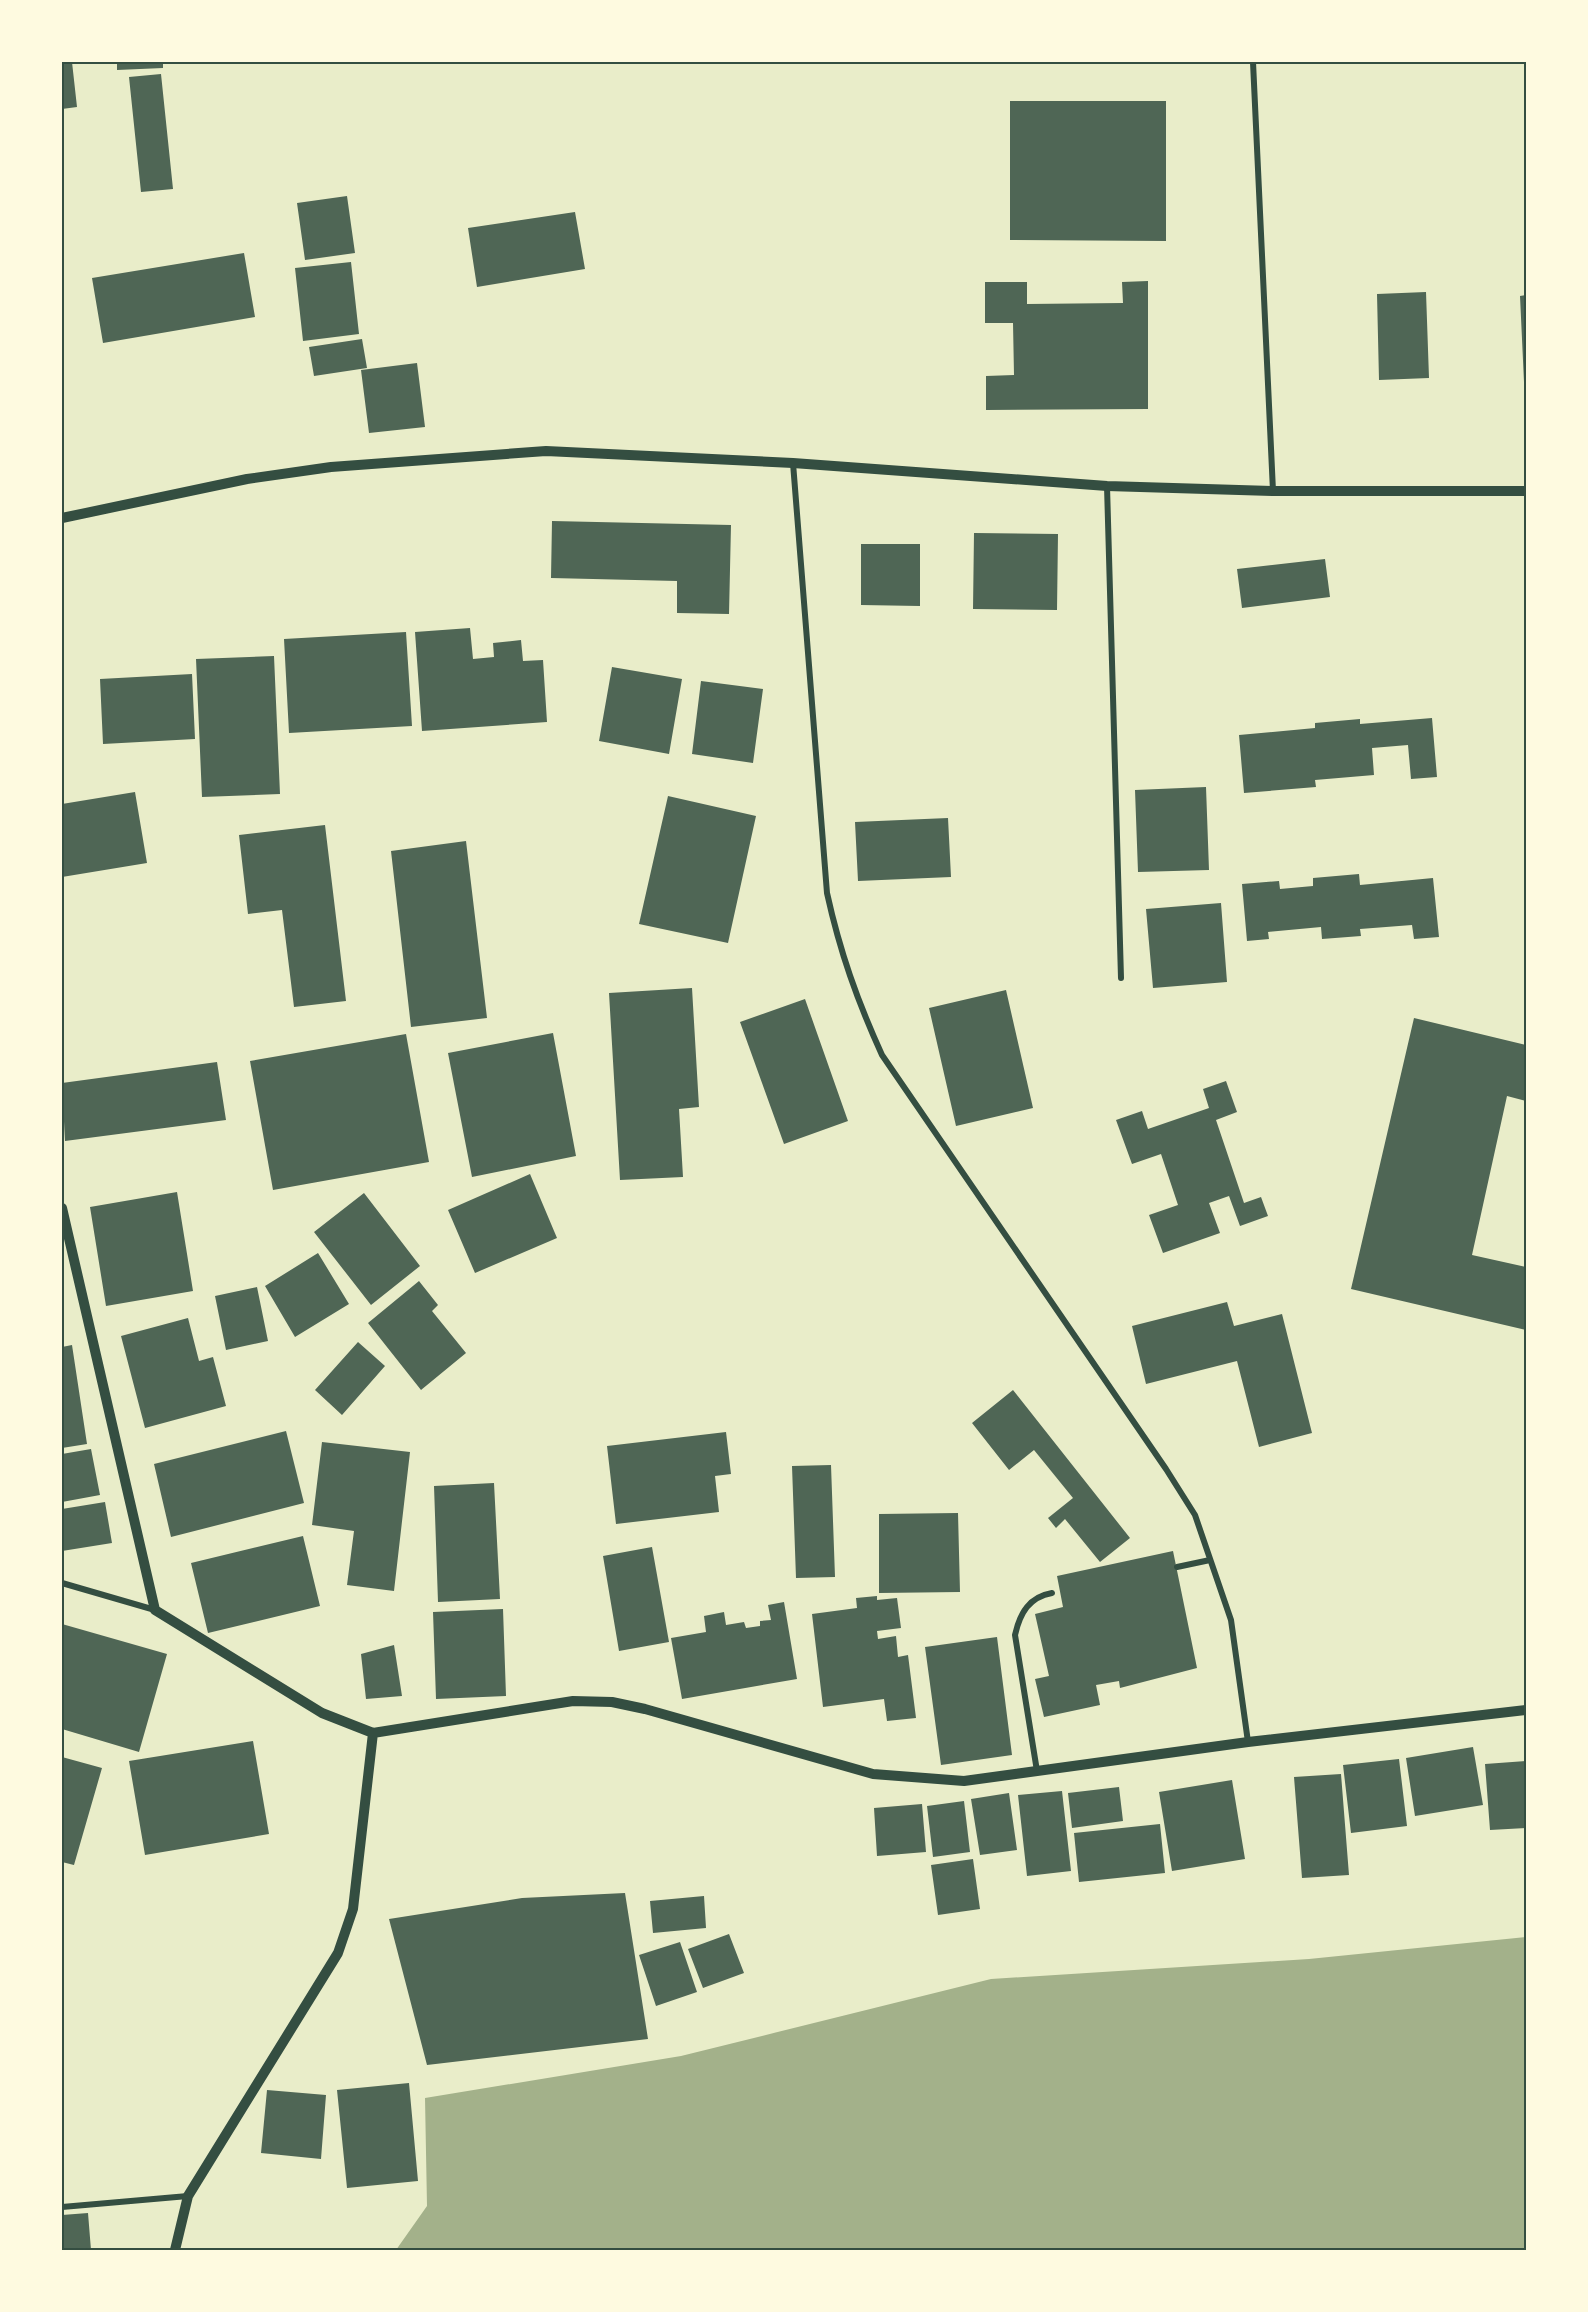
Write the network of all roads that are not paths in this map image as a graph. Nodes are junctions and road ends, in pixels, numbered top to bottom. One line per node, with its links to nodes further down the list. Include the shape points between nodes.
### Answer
1 (1253, 62): 4 (street)
2 (793, 463): 3 (street); 6 (street, via 546,451 332,467 247,478); 9 (street, via 827,893 857,1000 882,1055 1195,1515)
3 (1107, 486): 4 (street); 7 (street)
4 (1273, 491): 5 (street)
5 (1527, 491)
6 (62, 518)
7 (1121, 978)
8 (62, 1208): 13 (street)
9 (1210, 1560): 10 (street); 16 (street, via 1231,1620)
10 (1177, 1567)
11 (62, 1583): 13 (street)
12 (1052, 1593): 17 (street, via 1038,1596 1019,1617 1015,1635)
13 (155, 1610): 15 (street, via 322,1713)
14 (1527, 1710): 16 (street)
15 (373, 1733): 17 (street, via 573,1701 612,1702 873,1774 964,1781); 18 (street, via 353,1909 339,1953)
16 (1248, 1742): 17 (street)
17 (1037, 1772)
18 (188, 2196): 19 (street); 20 (street)
19 (62, 2207)
20 (175, 2250)

